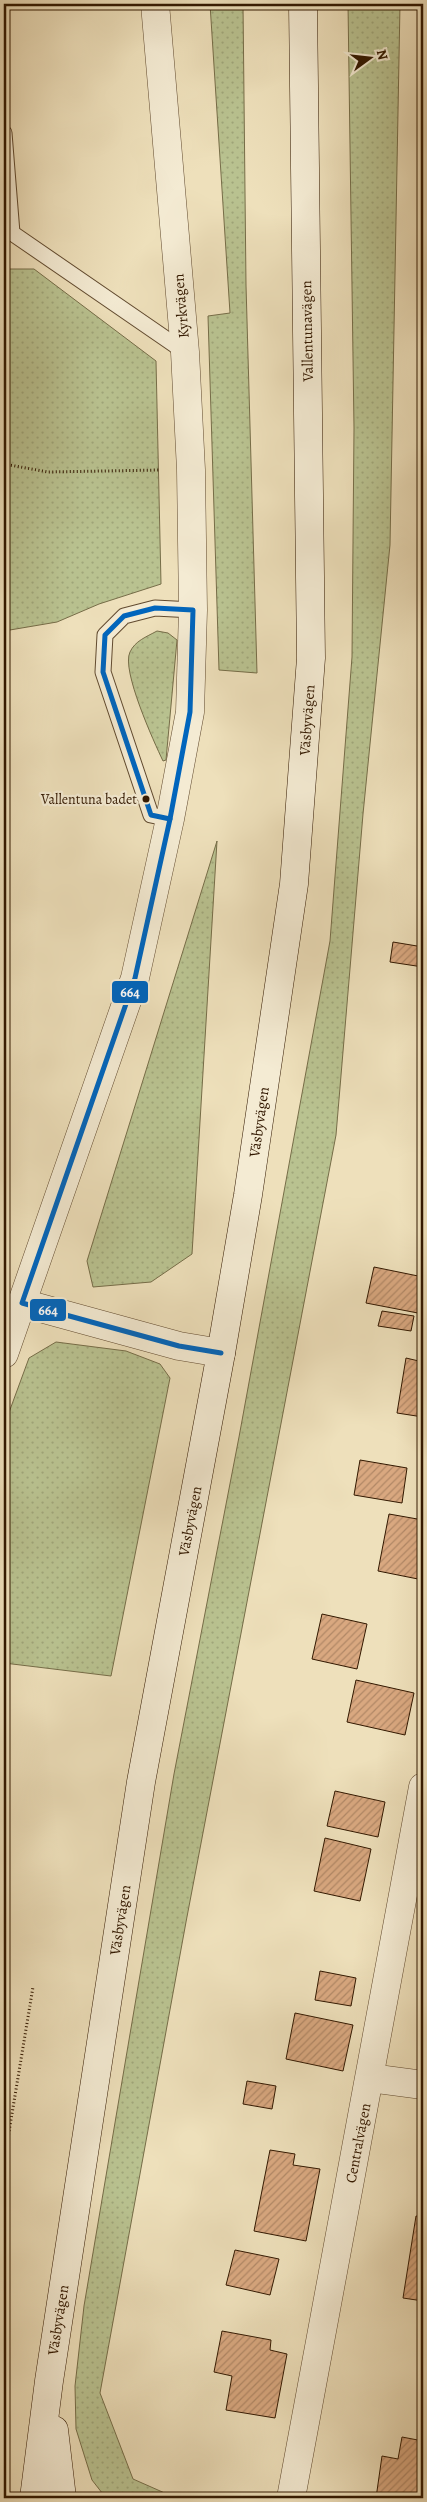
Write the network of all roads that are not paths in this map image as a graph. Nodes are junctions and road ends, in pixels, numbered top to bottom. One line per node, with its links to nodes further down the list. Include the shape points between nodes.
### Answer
1 (155, 4): 4 (main road, Kyrkvägen)
2 (304, 4): 6 (main road, Vallentunavägen)
3 (4, 133): 4 (lane, via 12,233)
4 (185, 352): 5 (main road, Kyrkvägen, via 191,470)
5 (192, 610): 7 (main road, Kyrkvägen, via 190,712); 7 (lane, via 155,608 124,616 105,635 104,672 151,815)
6 (311, 658): 9 (main road, Väsbyvägen, via 294,884)
7 (170, 820): 8 (main road, Kyrkvägen, via 135,978)
8 (22, 1303): 9 (main road, via 179,1346); 10 (main road, Kyrkvägen)
9 (222, 1353): 14 (main road, Väsbyvägen, via 141,1782)
10 (4, 1354)
11 (423, 1787): 12 (main road, Centralvägen)
12 (370, 2078): 13 (main road); 17 (main road, Centralvägen)
13 (423, 2085)
14 (49, 2381): 15 (main road, Väsbyvägen); 16 (main road, Väsbyvägen)
15 (34, 2498)
16 (62, 2498)
17 (292, 2498)

